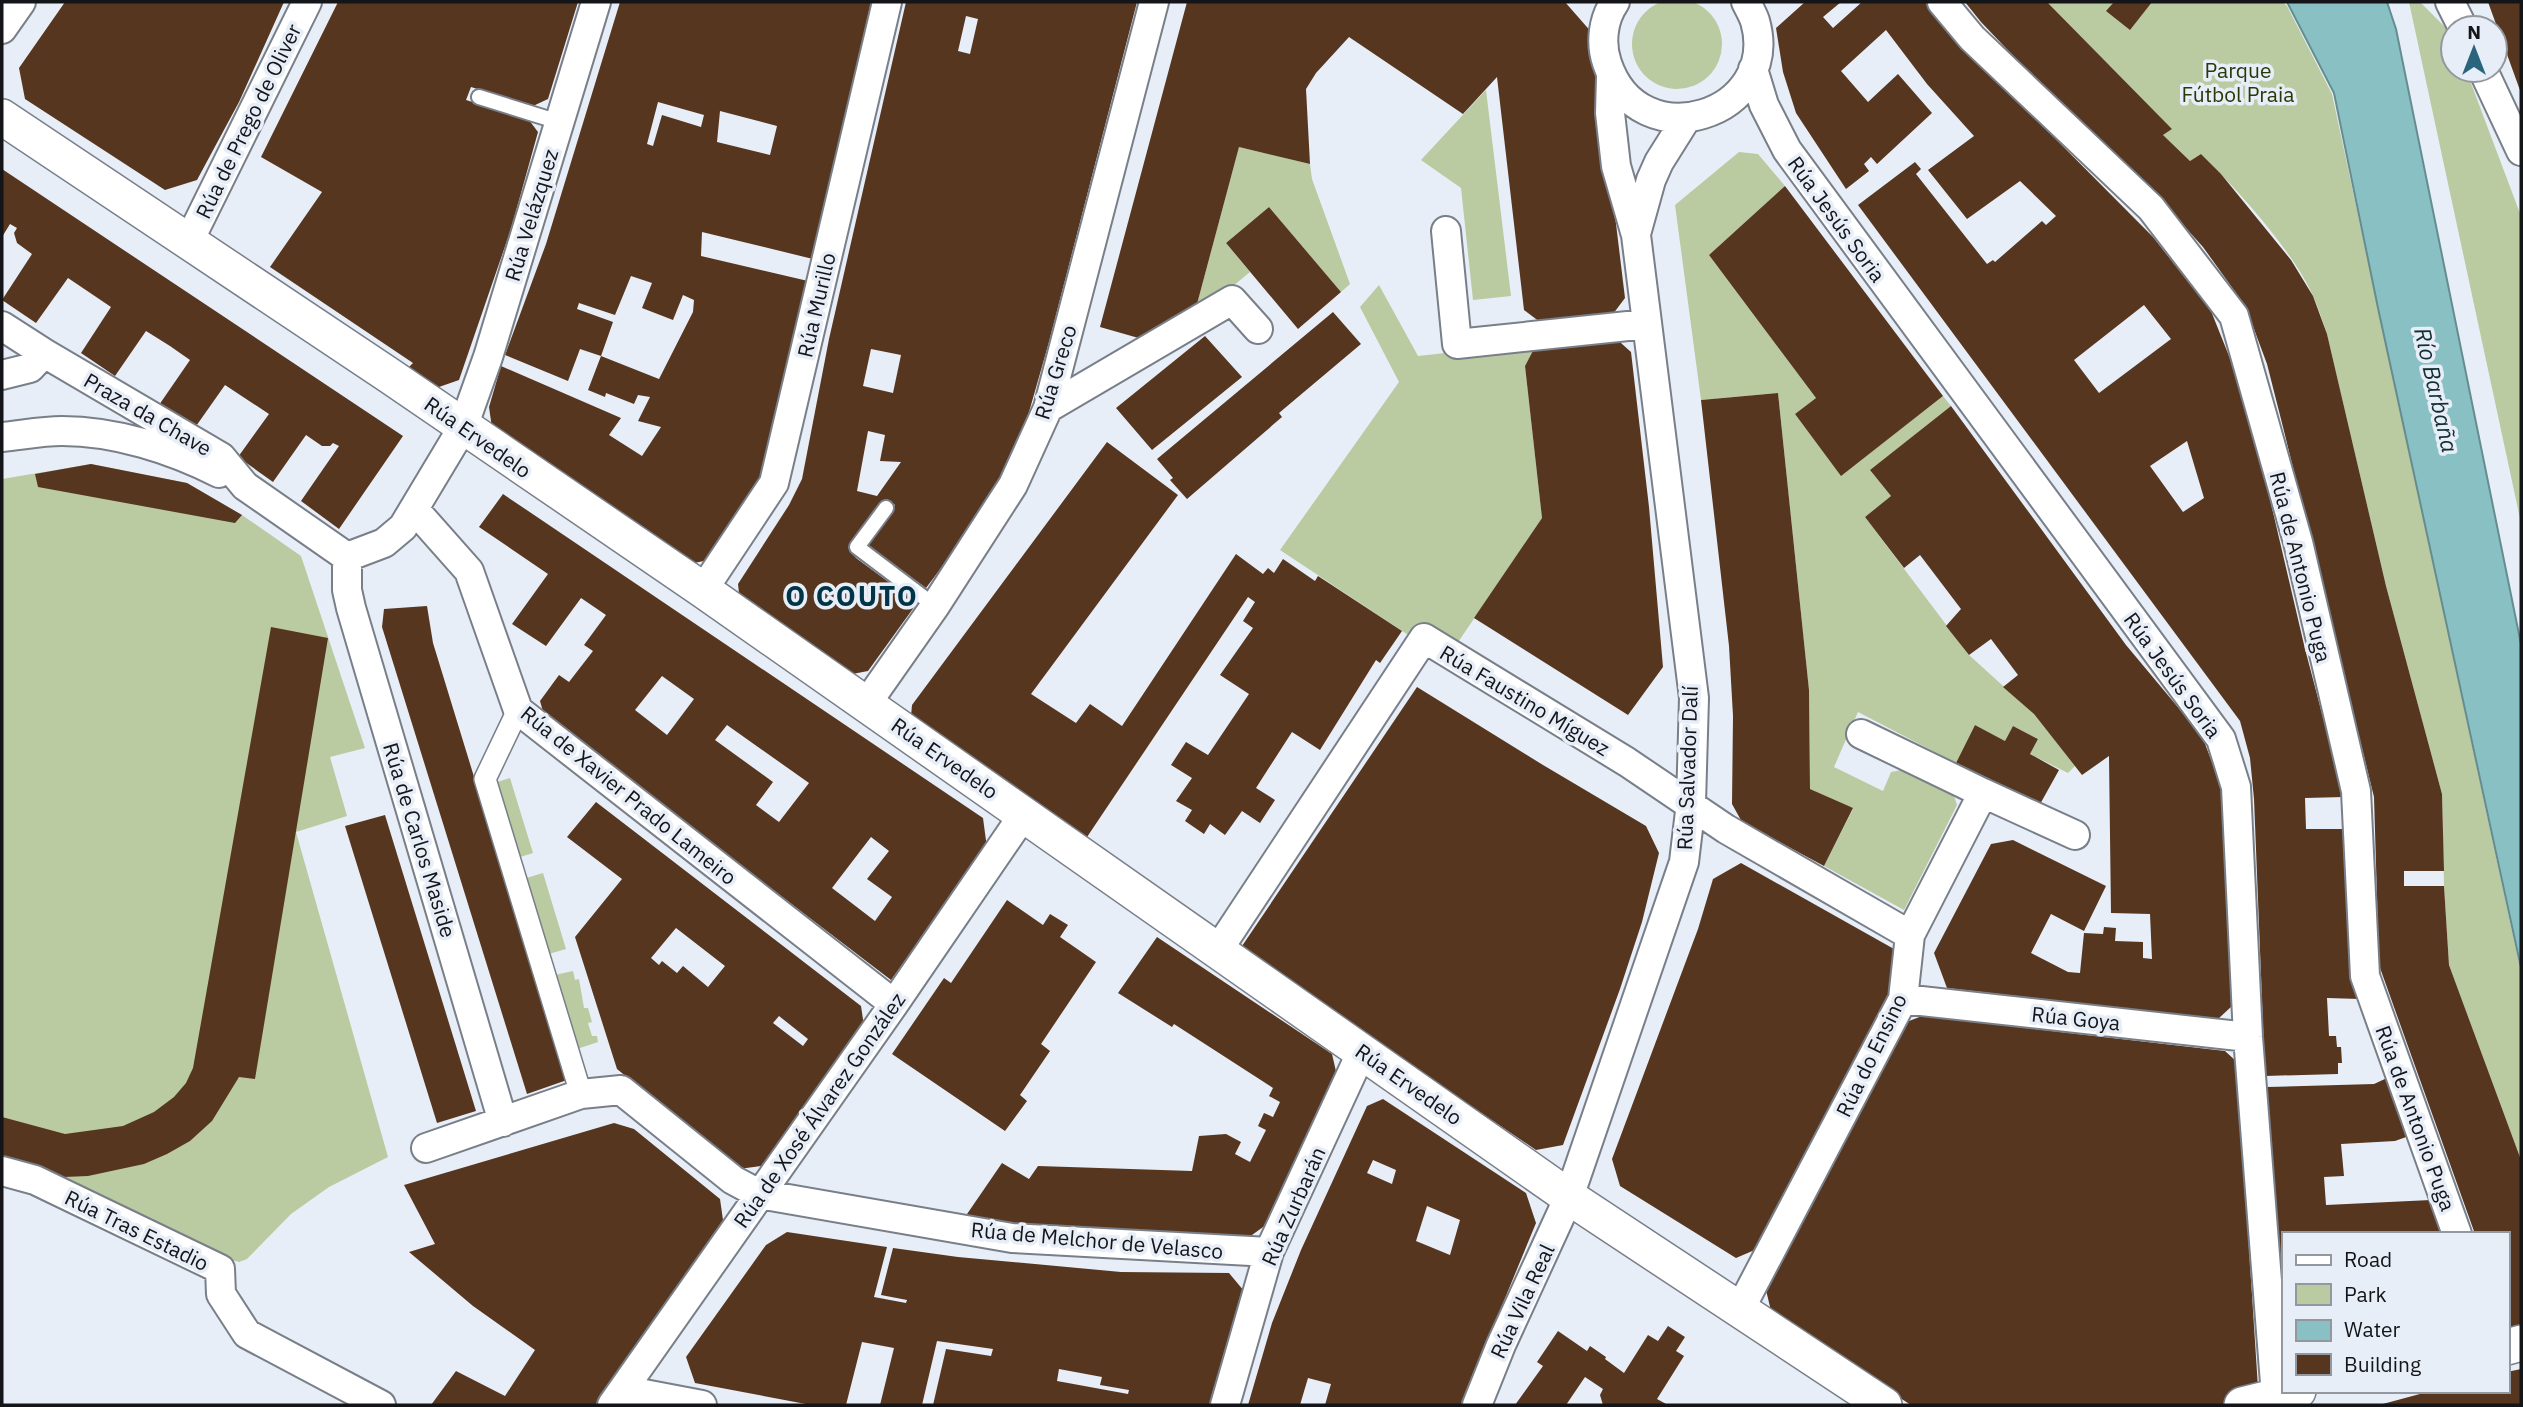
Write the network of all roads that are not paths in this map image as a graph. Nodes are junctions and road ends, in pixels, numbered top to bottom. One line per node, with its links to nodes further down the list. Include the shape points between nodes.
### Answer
1 (21, 2): 9 (street)
2 (307, 2): 20 (street, Rúa de Prego de Oliver)
3 (596, 2): 16 (street, Rúa Velázquez)
4 (887, 2): 33 (street, Rúa Murillo, via 775,483)
5 (1154, 2): 26 (street, Rúa Greco)
6 (1746, 2): 10 (street, via 1758,45)
7 (1942, 2): 54 (street, Rúa de Antonio Puga, via 1972,38 2151,208 2234,316 2298,542 2356,791 2365,976)
8 (1610, 4): 11 (street, Rúa Salvador Dalí, via 1604,55)
9 (2, 29)
10 (1753, 69): 15 (street, via 1726,105); 46 (street, Rúa Jesús Soria, via 1764,105 1787,150 2221,739 2236,786)
11 (1611, 77): 15 (street, via 1643,110); 19 (street, Rúa Salvador Dalí, via 1616,166)
12 (2490, 84): 17 (street)
13 (480, 97): 16 (lane)
14 (2, 117): 20 (street, Rúa Ervedelo)
15 (1686, 119): 19 (street, Rúa Salvador Dalí, via 1651,180)
16 (559, 122): 27 (street, Rúa Velázquez)
17 (2521, 151)
18 (1446, 231): 21 (street, via 1457,344)
19 (1636, 235): 21 (street, Rúa Salvador Dalí)
20 (189, 241): 27 (street, Rúa Ervedelo)
21 (1647, 324): 39 (street, Rúa Salvador Dalí, via 1694,698)
22 (2, 326): 24 (street, Praza da Chave)
23 (1258, 329): 26 (street, via 1233,300)
24 (44, 353): 25 (street, via 30,368); 29 (street, Praza da Chave, via 221,457)
25 (2, 375)
26 (1048, 408): 34 (street, Rúa Greco, via 1013,485)
27 (463, 427): 31 (street); 33 (street, Rúa Ervedelo)
28 (2, 438): 29 (street, via 62,431 116,437 202,464)
29 (245, 486): 32 (street, Praza da Chave)
30 (886, 508): 34 (lane, via 857,547)
31 (414, 509): 32 (street, via 403,527 384,543); 36 (street, Rúa de Xavier Prado Lameiro, via 469,571)
32 (347, 557): 49 (street, Rúa de Carlos Maside, via 351,608)
33 (703, 590): 35 (street, Rúa Ervedelo)
34 (935, 606): 35 (street, Rúa Greco)
35 (867, 703): 40 (street, Rúa Ervedelo)
36 (518, 710): 45 (street, Rúa de Xavier Prado Lameiro); 48 (street, via 485,779)
37 (1861, 734): 38 (street)
38 (1983, 793): 41 (street); 42 (street, Rúa do Ensino)
39 (1690, 803): 42 (street, Rúa Faustino Míguez, via 1726,829); 43 (street, Rúa Faustino Míguez, via 1423,638); 53 (street, Rúa Salvador Dalí, via 1684,862)
40 (1024, 814): 43 (street, Rúa Ervedelo); 45 (street, Rúa de Xosé Álvarez González)
41 (2075, 835)
42 (1910, 935): 44 (street, Rúa do Ensino)
43 (1218, 950): 47 (street, Rúa Ervedelo)
44 (1903, 999): 46 (street, Rúa Goya); 56 (street, Rúa do Ensino)
45 (894, 1004): 52 (street, Rúa de Xosé Álvarez González)
46 (2248, 1037): 57 (street, Rúa Jesús Soria)
47 (1362, 1052): 53 (street, Rúa Ervedelo); 55 (street, Rúa Zurbarán)
48 (581, 1094): 49 (street); 52 (street, via 621,1090 733,1180)
49 (503, 1122): 50 (street)
50 (426, 1148)
51 (2, 1171): 60 (street, Rúa Tras Estadio, via 35,1181 220,1269 221,1294 247,1334)
52 (759, 1194): 55 (street, Rúa de Melchor de Velasco, via 1012,1237); 59 (street, Rúa de Xosé Álvarez González)
53 (1570, 1197): 56 (street, Rúa Ervedelo); 63 (street, Rúa Vila Real)
54 (2456, 1232)
55 (1269, 1252): 62 (street, Rúa Zurbarán)
56 (1739, 1311): 64 (street, Rúa Ervedelo)
57 (2282, 1348)
58 (2287, 1394): 65 (street)
59 (617, 1398): 61 (street)
60 (381, 1405)
61 (702, 1405)
62 (1225, 1405)
63 (1477, 1405)
64 (1884, 1405)
65 (2242, 1405)

